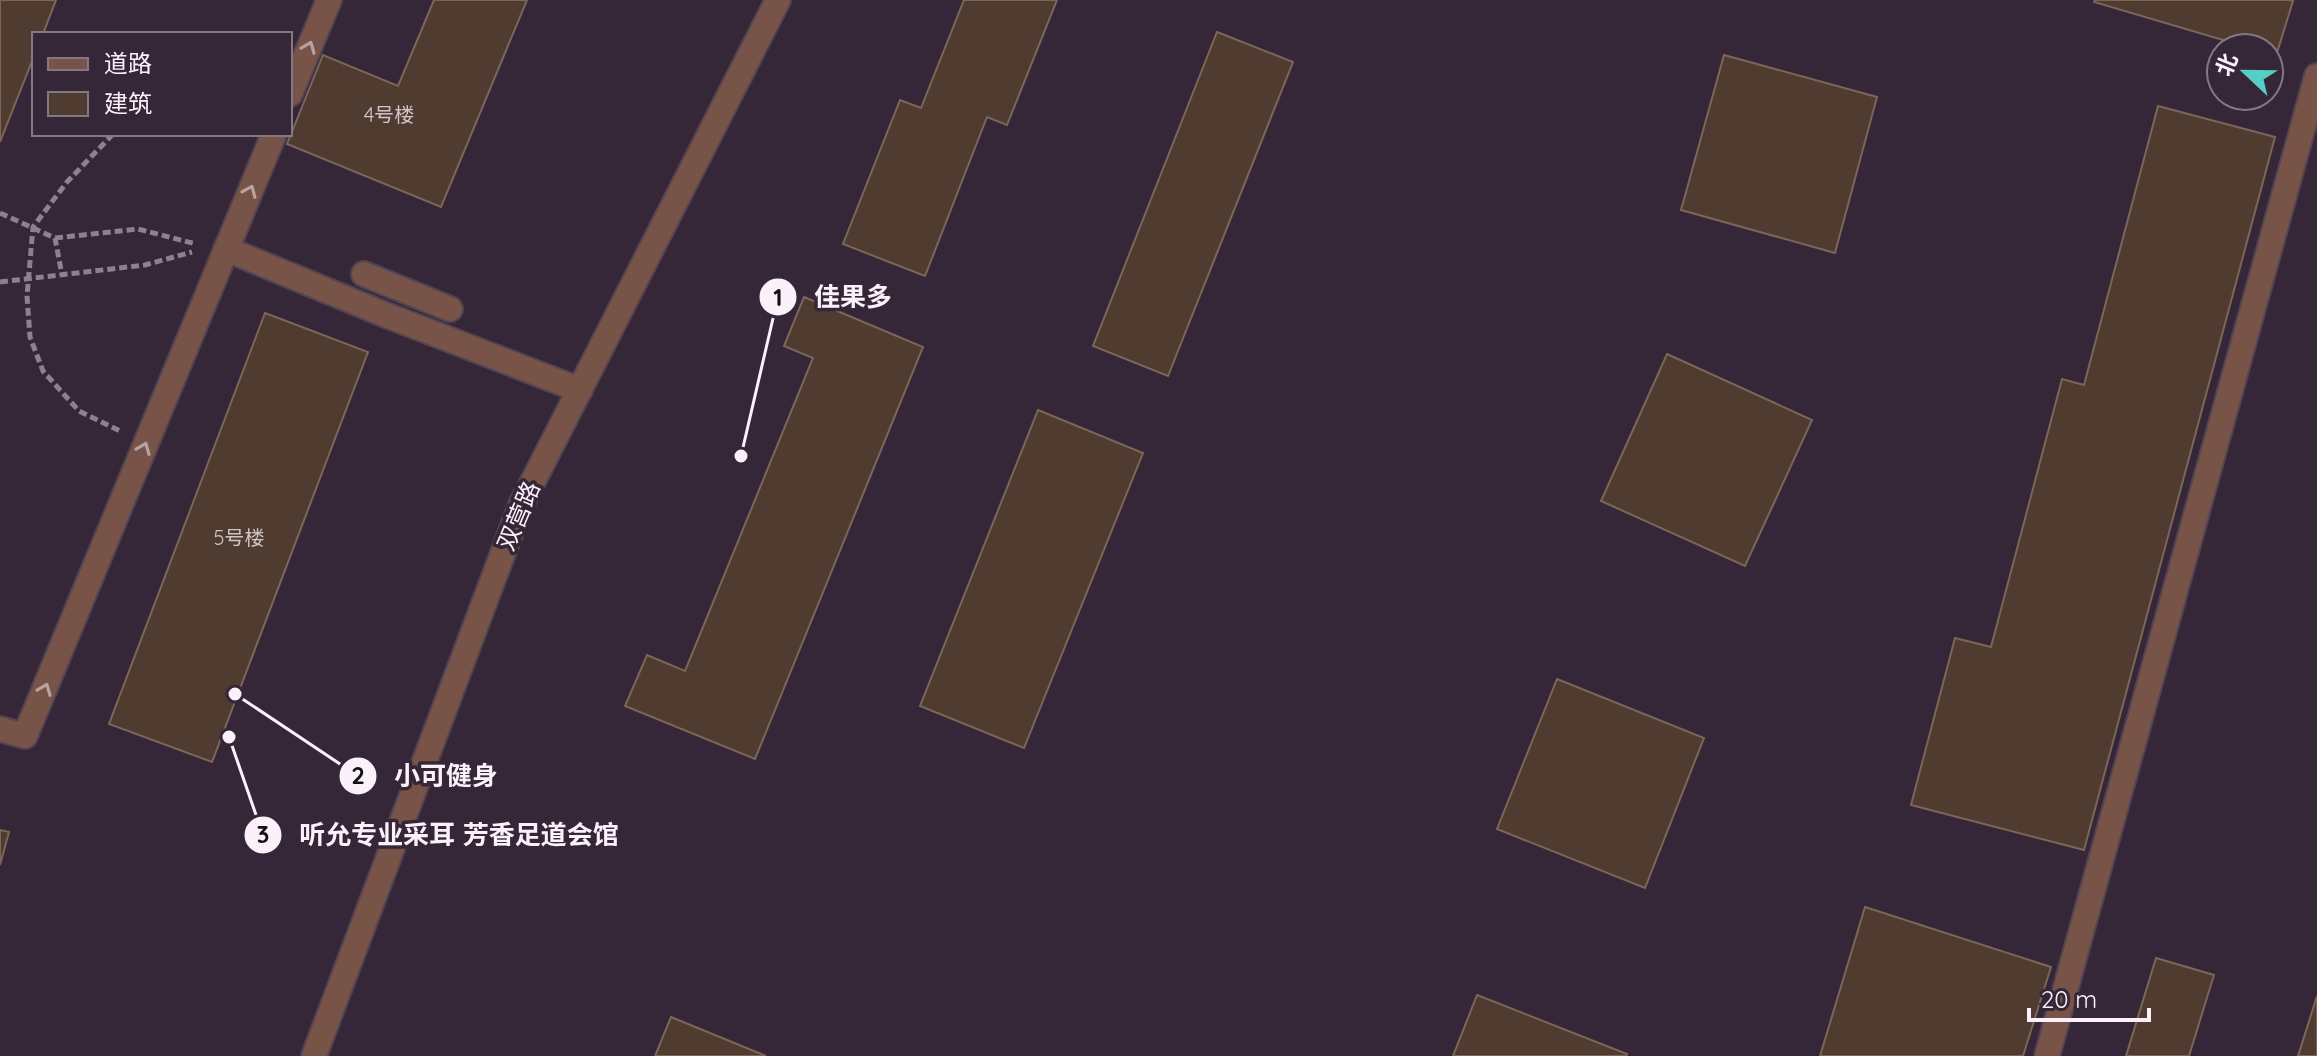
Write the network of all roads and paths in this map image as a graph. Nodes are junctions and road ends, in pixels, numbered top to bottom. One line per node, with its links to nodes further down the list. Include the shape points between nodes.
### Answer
1 (329, 0): 4 (street, one-way to 1)
2 (778, 0): 16 (street, 双营路)
3 (2316, 78): 20 (street)
4 (292, 89)
5 (111, 136): 8 (path)
6 (273, 136): 10 (street, one-way to 6)
7 (0, 213): 8 (path)
8 (33, 227): 9 (path); 13 (path)
9 (55, 238): 12 (path); 12 (path, via 138,229 207,247 145,265)
10 (226, 249): 16 (street); 17 (street)
11 (364, 274): 15 (street)
12 (62, 275): 13 (path)
13 (28, 279): 14 (path); 17 (path, via 30,337 43,371 79,411)
14 (0, 282)
15 (450, 309)
16 (580, 390): 19 (street, 双营路, via 521,505)
17 (146, 444): 18 (street, one-way to 17, via 25,736)
18 (0, 729)
19 (314, 1056)
20 (2047, 1056)

